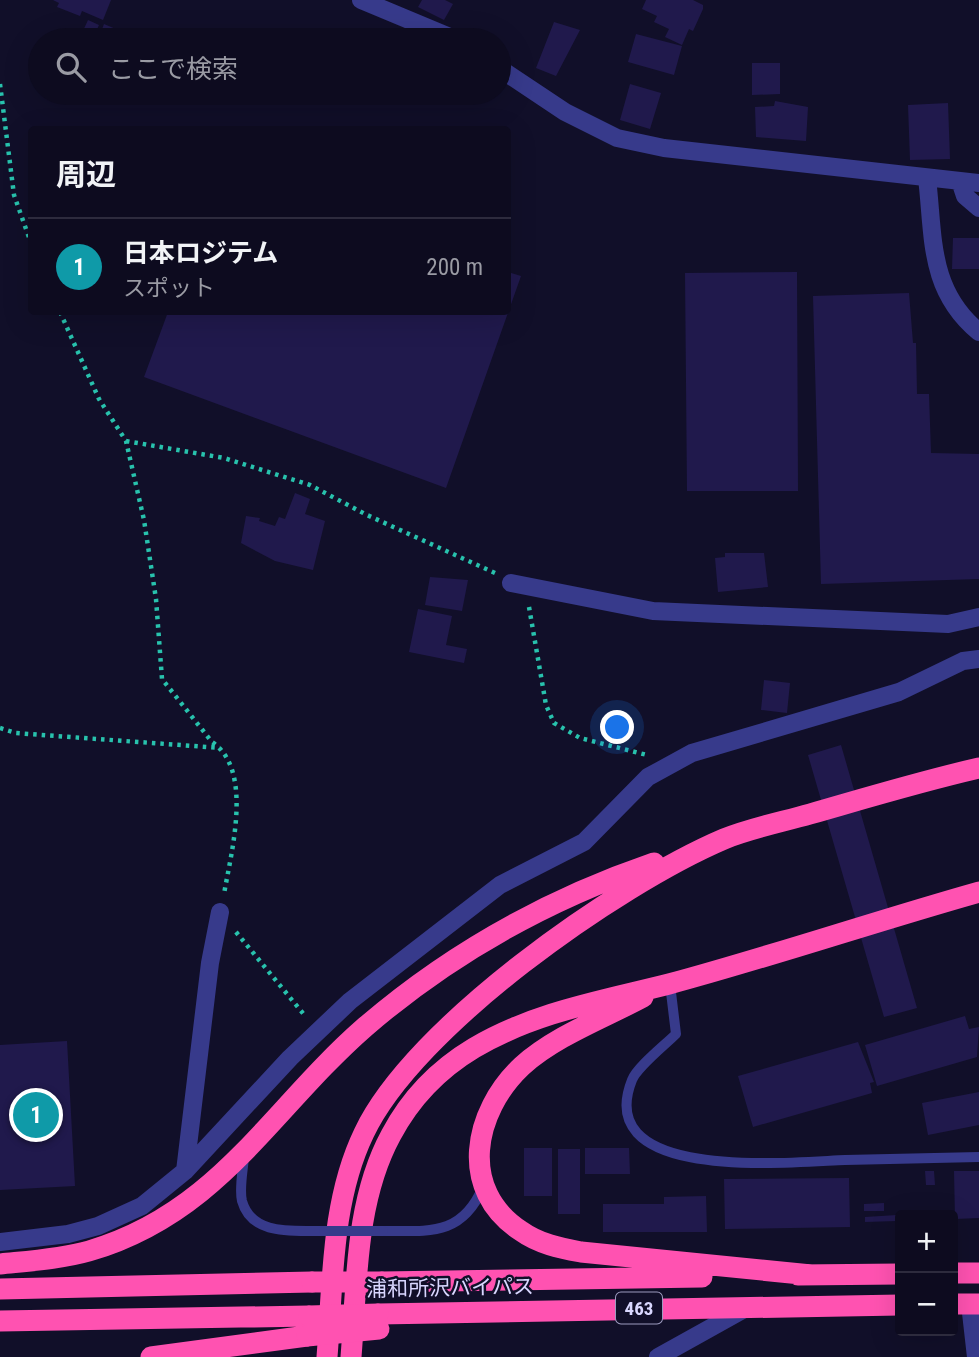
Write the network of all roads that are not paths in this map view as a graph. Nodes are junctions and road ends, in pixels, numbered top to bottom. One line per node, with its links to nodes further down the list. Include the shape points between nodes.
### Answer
1 (361, 0): 2 (street)
2 (428, 28)
3 (511, 76): 4 (street, via 565,112 617,138 664,148)
4 (927, 177): 5 (street); 8 (street, via 939,280 948,298)
5 (960, 181): 6 (street); 7 (street, via 965,196)
6 (979, 183)
7 (979, 208)
8 (979, 332)
9 (510, 583): 10 (street, via 653,611 934,623)
10 (979, 617)
11 (979, 659): 19 (street, via 963,661 899,692 692,753 648,777 584,842 500,885 416,947 317,1031)
12 (979, 770): 13 (highway)
13 (727, 838): 17 (highway, via 548,905 463,952 363,1029); 34 (highway, via 649,877 556,940 458,1018 397,1079 363,1134 345,1191)
14 (979, 892): 16 (highway)
15 (220, 912): 19 (street)
16 (670, 984): 18 (lane, via 676,1034 632,1078 624,1112 635,1133 670,1153 728,1164); 20 (highway, via 546,1048 507,1081 492,1102 479,1143); 35 (highway, via 534,1019 473,1049 426,1086 392,1133 370,1188)
17 (244, 1154): 20 (lane, bridge, via 242,1201 252,1218 272,1230 433,1231 454,1224 474,1207); 22 (highway, via 201,1194 151,1227 87,1252)
18 (979, 1157)
19 (185, 1171): 21 (street, via 142,1206 98,1226)
20 (483, 1186): 26 (highway, via 506,1220 546,1244 609,1256)
21 (0, 1242)
22 (0, 1264)
23 (958, 1273): 24 (highway)
24 (979, 1273)
25 (895, 1274): 26 (highway, 浦和所沢バイパス / 463)
26 (811, 1275): 27 (highway, 浦和所沢バイパス / 463, bridge)
27 (0, 1289)
28 (895, 1304): 30 (highway, 浦和所沢バイパス / 463)
29 (967, 1304): 37 (street)
30 (751, 1306): 32 (highway, 浦和所沢バイパス / 463, bridge, via 581,1310); 36 (street)
31 (0, 1321): 32 (highway, 浦和所沢バイパス / 463)
32 (308, 1326): 33 (highway)
33 (151, 1357)
34 (327, 1357)
35 (351, 1357)
36 (658, 1357)
37 (976, 1357)

